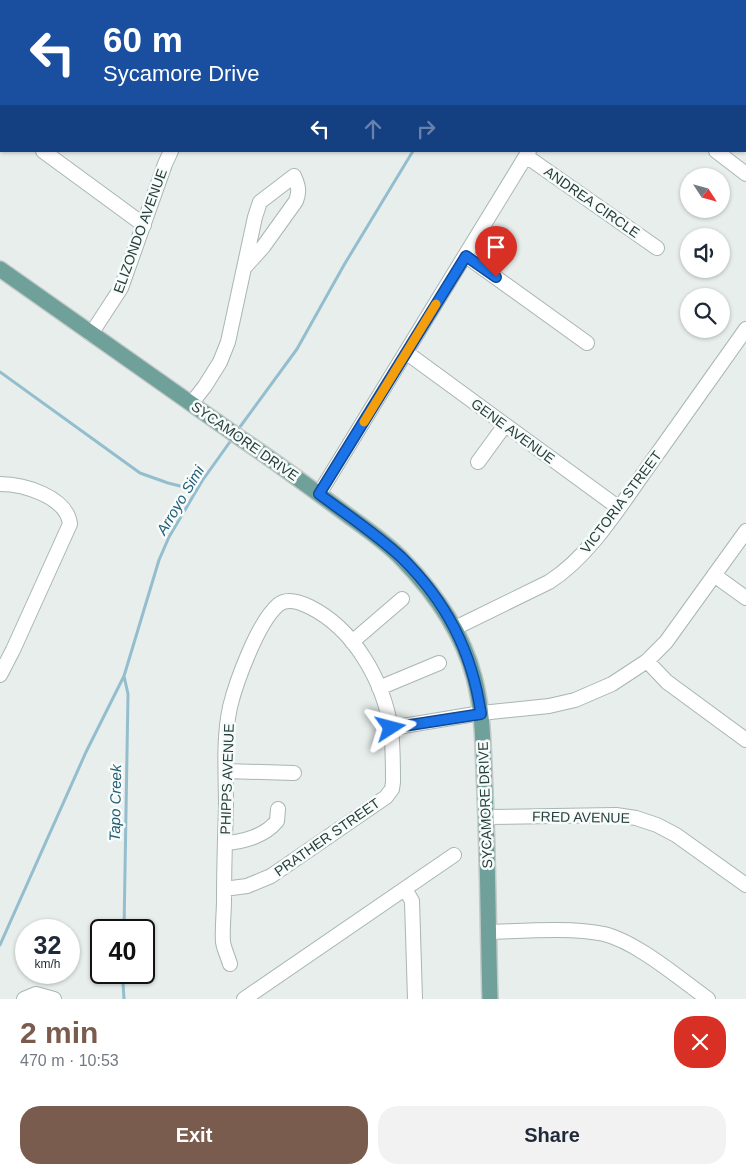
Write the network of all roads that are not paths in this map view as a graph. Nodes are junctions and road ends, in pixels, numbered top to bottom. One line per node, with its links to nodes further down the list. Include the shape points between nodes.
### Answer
1 (44, 152): 6 (street)
2 (171, 152): 6 (street, ELIZONDO AVENUE)
3 (717, 152): 5 (street)
4 (528, 154): 7 (street, ANDREA CIRCLE); 8 (street)
5 (746, 174)
6 (144, 225): 12 (street, ELIZONDO AVENUE, via 121,288)
7 (657, 248)
8 (466, 256): 13 (street); 14 (street)
9 (244, 268): 9 (street, via 260,202 294,176 299,194 296,200); 15 (street, via 225,350)
10 (1, 272): 12 (main road, SYCAMORE DRIVE)
11 (746, 330): 20 (street, VICTORIA STREET)
12 (91, 334): 15 (main road, SYCAMORE DRIVE)
13 (587, 342)
14 (407, 353): 16 (street, GENE AVENUE); 19 (street)
15 (191, 404): 19 (main road, SYCAMORE DRIVE)
16 (505, 426): 17 (street); 20 (street, GENE AVENUE)
17 (478, 462)
18 (0, 484): 30 (street, via 26,488 46,496 57,502 69,518 68,531)
19 (319, 494): 26 (main road, SYCAMORE DRIVE, via 400,557 427,586)
20 (619, 508): 26 (street, VICTORIA STREET, via 582,555 562,574)
21 (746, 531): 22 (street)
22 (714, 575): 23 (street); 28 (street, via 666,642)
23 (746, 598)
24 (402, 599): 27 (street)
25 (277, 605): 27 (street, PRATHER STREET, via 287,601 301,603 323,614); 35 (street, PHIPPS AVENUE, via 260,631 237,682 230,709)
26 (455, 628): 32 (main road, SYCAMORE DRIVE, via 474,677)
27 (352, 642): 31 (street, PRATHER STREET)
28 (647, 661): 32 (street, via 612,684 575,700); 34 (street, via 666,682)
29 (439, 663): 31 (street)
30 (0, 675)
31 (379, 688): 33 (street, PRATHER STREET)
32 (481, 714): 33 (street); 38 (main road, SYCAMORE DRIVE)
33 (391, 728): 42 (street, PRATHER STREET, via 393,782 386,797 271,876 247,886)
34 (746, 740)
35 (226, 771): 36 (street); 39 (street, PHIPPS AVENUE)
36 (294, 773)
37 (278, 809): 39 (street, via 277,821 270,828 248,840)
38 (486, 817): 41 (street, FRED AVENUE, via 616,815 636,818 676,835); 44 (main road, SYCAMORE DRIVE)
39 (225, 843): 42 (street, PHIPPS AVENUE)
40 (454, 855): 43 (street)
41 (746, 885)
42 (224, 888): 45 (street, PHIPPS AVENUE, via 223,943)
43 (405, 889): 48 (street); 49 (street, via 412,901)
44 (488, 932): 50 (main road, SYCAMORE DRIVE); 51 (street, via 582,931 605,934 642,952)
45 (230, 964)
46 (24, 999): 47 (street, via 36,994)
47 (54, 999)
48 (244, 999)
49 (415, 999)
50 (490, 999)
51 (708, 999)

